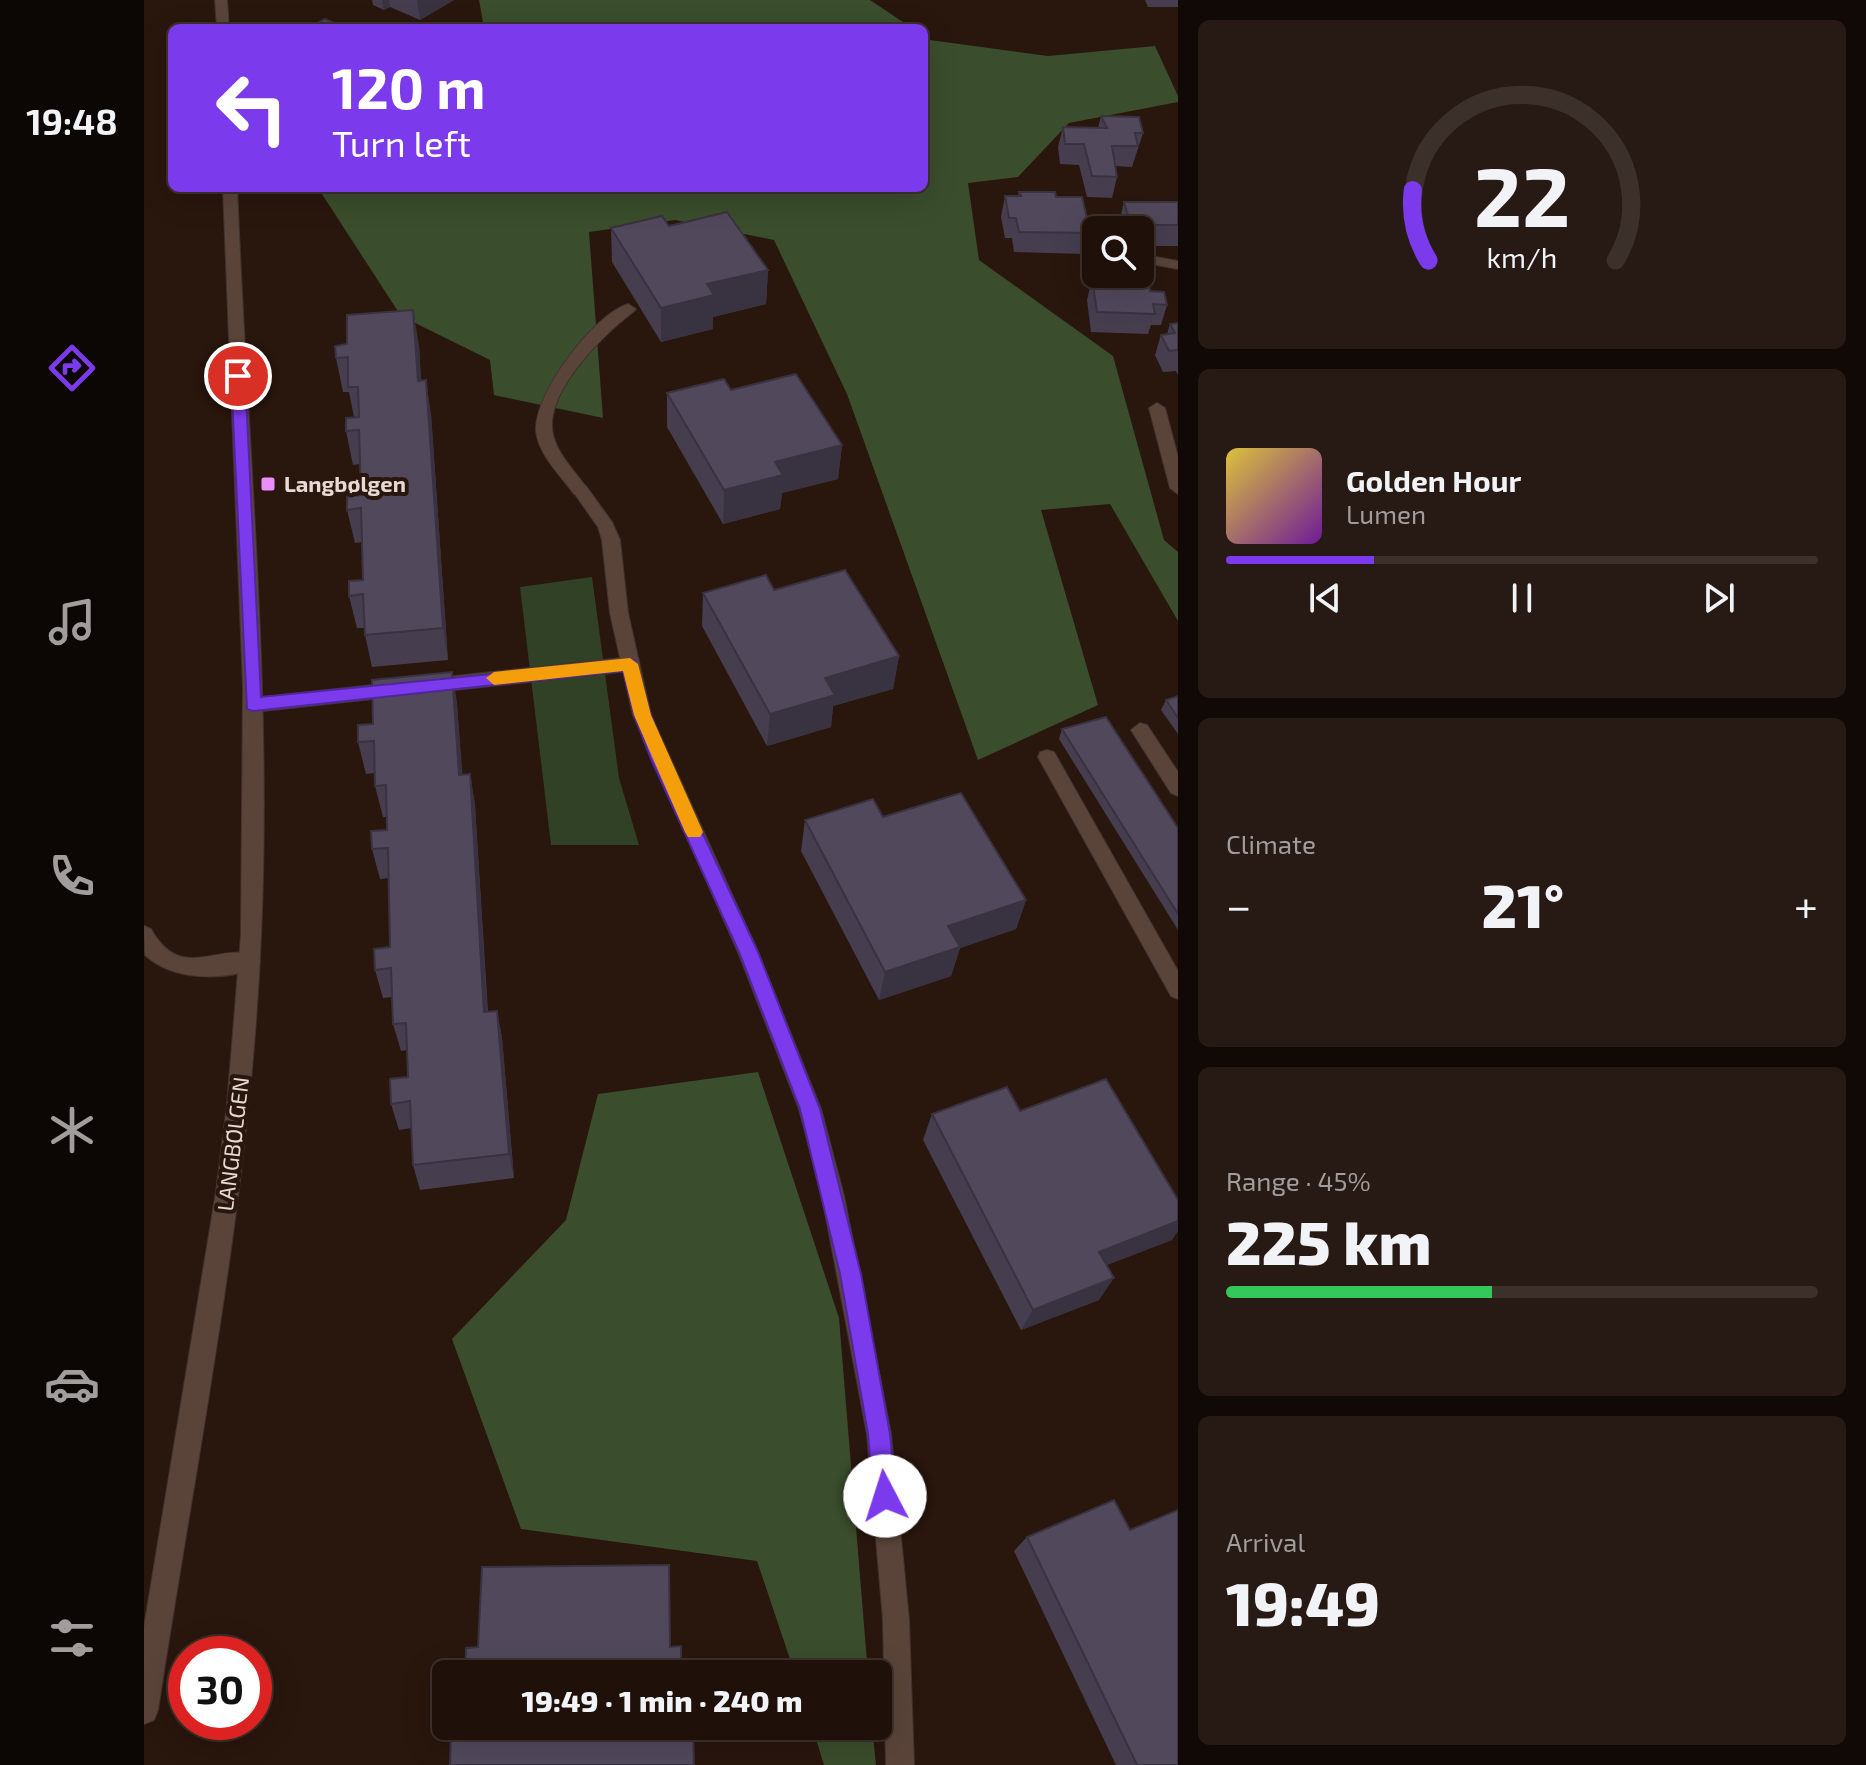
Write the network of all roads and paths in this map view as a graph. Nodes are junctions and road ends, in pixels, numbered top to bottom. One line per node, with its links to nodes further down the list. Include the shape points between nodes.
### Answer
1 (221, 0): 2 (street)
2 (223, 24)
3 (230, 192): 10 (street, LANGBØLGEN)
4 (1154, 261): 5 (street)
5 (1178, 265)
6 (628, 309): 9 (street, via 596,335 564,374 543,432 606,526)
7 (1157, 408): 8 (street)
8 (1178, 488)
9 (630, 664): 10 (street); 18 (street, via 659,759 748,952 810,1109 833,1196 879,1434 896,1620)
10 (253, 705): 15 (street, LANGBØLGEN)
11 (1140, 730): 13 (street)
12 (1047, 757): 16 (street)
13 (1178, 788)
14 (144, 935): 15 (street, via 153,953 175,966)
15 (250, 962): 17 (street, LANGBØLGEN, via 219,1247)
16 (1178, 990)
17 (144, 1710)
18 (900, 1765)

